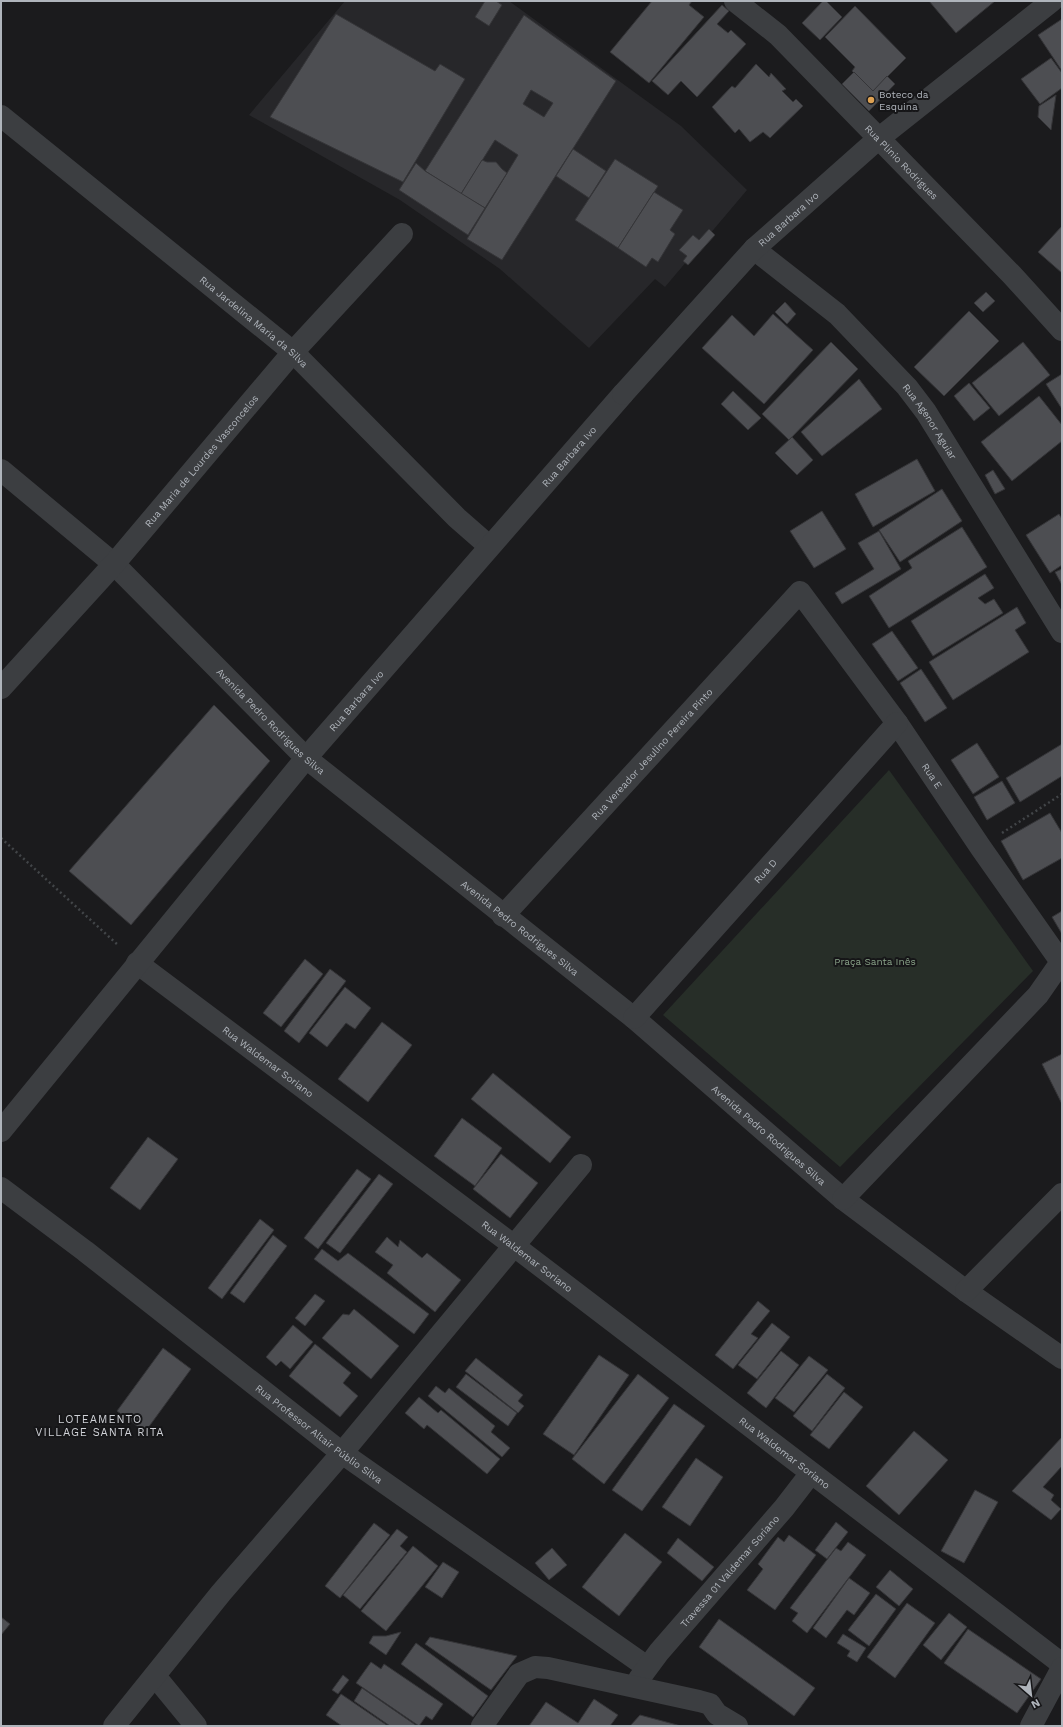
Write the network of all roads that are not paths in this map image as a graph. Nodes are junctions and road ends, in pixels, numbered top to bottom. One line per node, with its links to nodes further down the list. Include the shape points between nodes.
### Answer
1 (735, 1): 4 (street, Rua Plinio Rodrigues, via 778,35)
2 (1052, 1): 4 (street, Rua Barbara Ivo)
3 (1, 116): 8 (street, Rua Jardelina Maria da Silva)
4 (878, 139): 6 (street, Rua Barbara Ivo); 7 (street, Rua Plinio Rodrigues, via 1012,275)
5 (402, 234): 8 (street, Rua Maria de Lourdes Vasconcelos)
6 (754, 249): 10 (street, Rua Barbara Ivo); 13 (street, Rua Agenor Aguiar, via 836,314 907,387 926,412)
7 (1062, 330)
8 (293, 352): 10 (street, Rua Jardelina Maria da Silva, via 451,512); 11 (street, Rua Maria de Lourdes Vasconcelos)
9 (1, 470): 11 (street, Avenida Pedro Rodrigues Silva)
10 (489, 546): 16 (street, Rua Barbara Ivo)
11 (114, 564): 14 (street, Rua Maria de Lourdes Vasconcelos); 16 (street, Avenida Pedro Rodrigues Silva)
12 (800, 592): 15 (street, Rua E); 17 (street, Rua Vereador Jesulino Pereira Pinto)
13 (1062, 632)
14 (1, 688)
15 (897, 723): 18 (street, Rua E); 20 (street, Rua D)
16 (306, 758): 17 (street, Avenida Pedro Rodrigues Silva); 19 (street, Rua Barbara Ivo)
17 (503, 916): 20 (street, Avenida Pedro Rodrigues Silva)
18 (1061, 962): 25 (street, via 1038,994)
19 (137, 963): 21 (street, Rua Barbara Ivo); 26 (street, Rua Waldemar Soriano)
20 (634, 1018): 25 (street, Avenida Pedro Rodrigues Silva)
21 (1, 1131)
22 (581, 1164): 26 (street)
23 (1, 1188): 29 (street, Rua Professor Altair Públio Silva)
24 (1062, 1194): 27 (street)
25 (842, 1199): 27 (street, Avenida Pedro Rodrigues Silva)
26 (513, 1245): 29 (street); 30 (street, Rua Waldemar Soriano)
27 (966, 1291): 28 (street, Avenida Pedro Rodrigues Silva)
28 (1062, 1358)
29 (342, 1453): 32 (street, Rua Professor Altair Públio Silva); 34 (street, via 221,1592)
30 (811, 1473): 31 (street, Rua Waldemar Soriano); 32 (street, Travessa 01 Valdemar Soriano)
31 (1062, 1664)
32 (647, 1668): 35 (street, Travessa 01 Valdemar Soriano)
33 (1062, 1668): 41 (street)
34 (154, 1676): 37 (street); 38 (street)
35 (633, 1687): 36 (street, via 705,1702 710,1704); 39 (street, via 535,1667 519,1674)
36 (716, 1720): 40 (street)
37 (114, 1726)
38 (196, 1726)
39 (482, 1726)
40 (737, 1726)
41 (1031, 1726)

